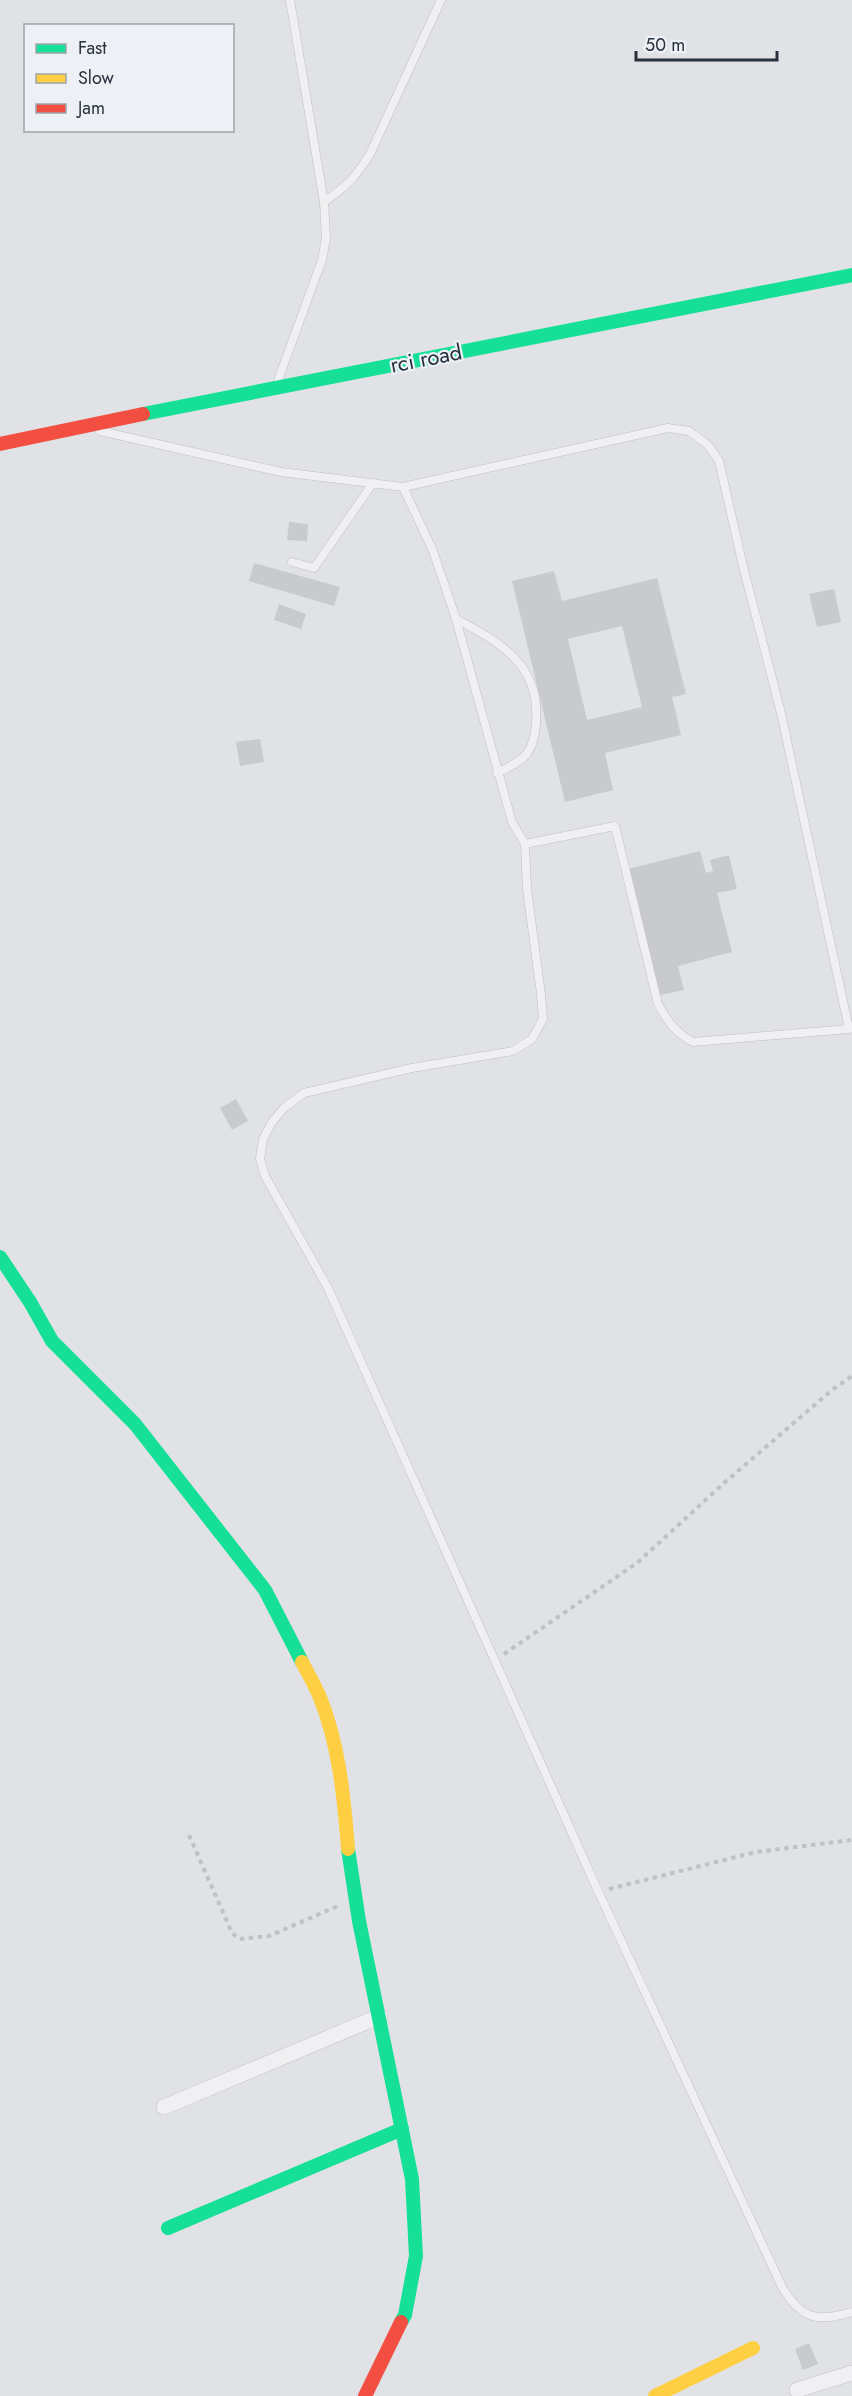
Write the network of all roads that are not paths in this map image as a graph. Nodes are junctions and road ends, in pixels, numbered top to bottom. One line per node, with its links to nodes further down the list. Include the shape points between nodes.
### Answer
1 (290, 0): 3 (lane)
2 (441, 0): 3 (lane, via 371,152 345,188)
3 (324, 202): 5 (lane, via 326,238 322,260)
4 (852, 275): 5 (main road, rci road)
5 (275, 387): 6 (main road, rci road)
6 (84, 427): 7 (main road, rci road); 8 (lane, via 281,472)
7 (0, 444)
8 (373, 483): 9 (lane); 10 (lane, via 314,568)
9 (403, 487): 11 (lane, via 433,551); 13 (lane, via 668,428 689,431 708,446 719,460 781,713 849,1029 693,1042 679,1034 658,1004 615,826)
10 (292, 562)
11 (456, 619): 12 (lane); 12 (lane, via 489,637 530,676 538,707 535,744 518,763)
12 (497, 773): 13 (lane, via 512,822)
13 (525, 844): 19 (lane, via 543,1019 532,1039 513,1051 412,1068 304,1093 272,1122 263,1139 260,1159 265,1176 328,1288 598,1892 783,2289 795,2308 813,2316 831,2318)
14 (0, 1257): 15 (main road, via 52,1341 135,1424 265,1590 319,1695 345,1793 355,1898)
15 (380, 2016): 16 (street); 17 (main road)
16 (164, 2107)
17 (402, 2129): 18 (main road); 23 (main road, via 412,2179 416,2256 405,2315)
18 (168, 2228)
19 (852, 2312)
20 (753, 2348): 24 (main road)
21 (852, 2373): 22 (street)
22 (797, 2390)
23 (365, 2396)
24 (655, 2396)

